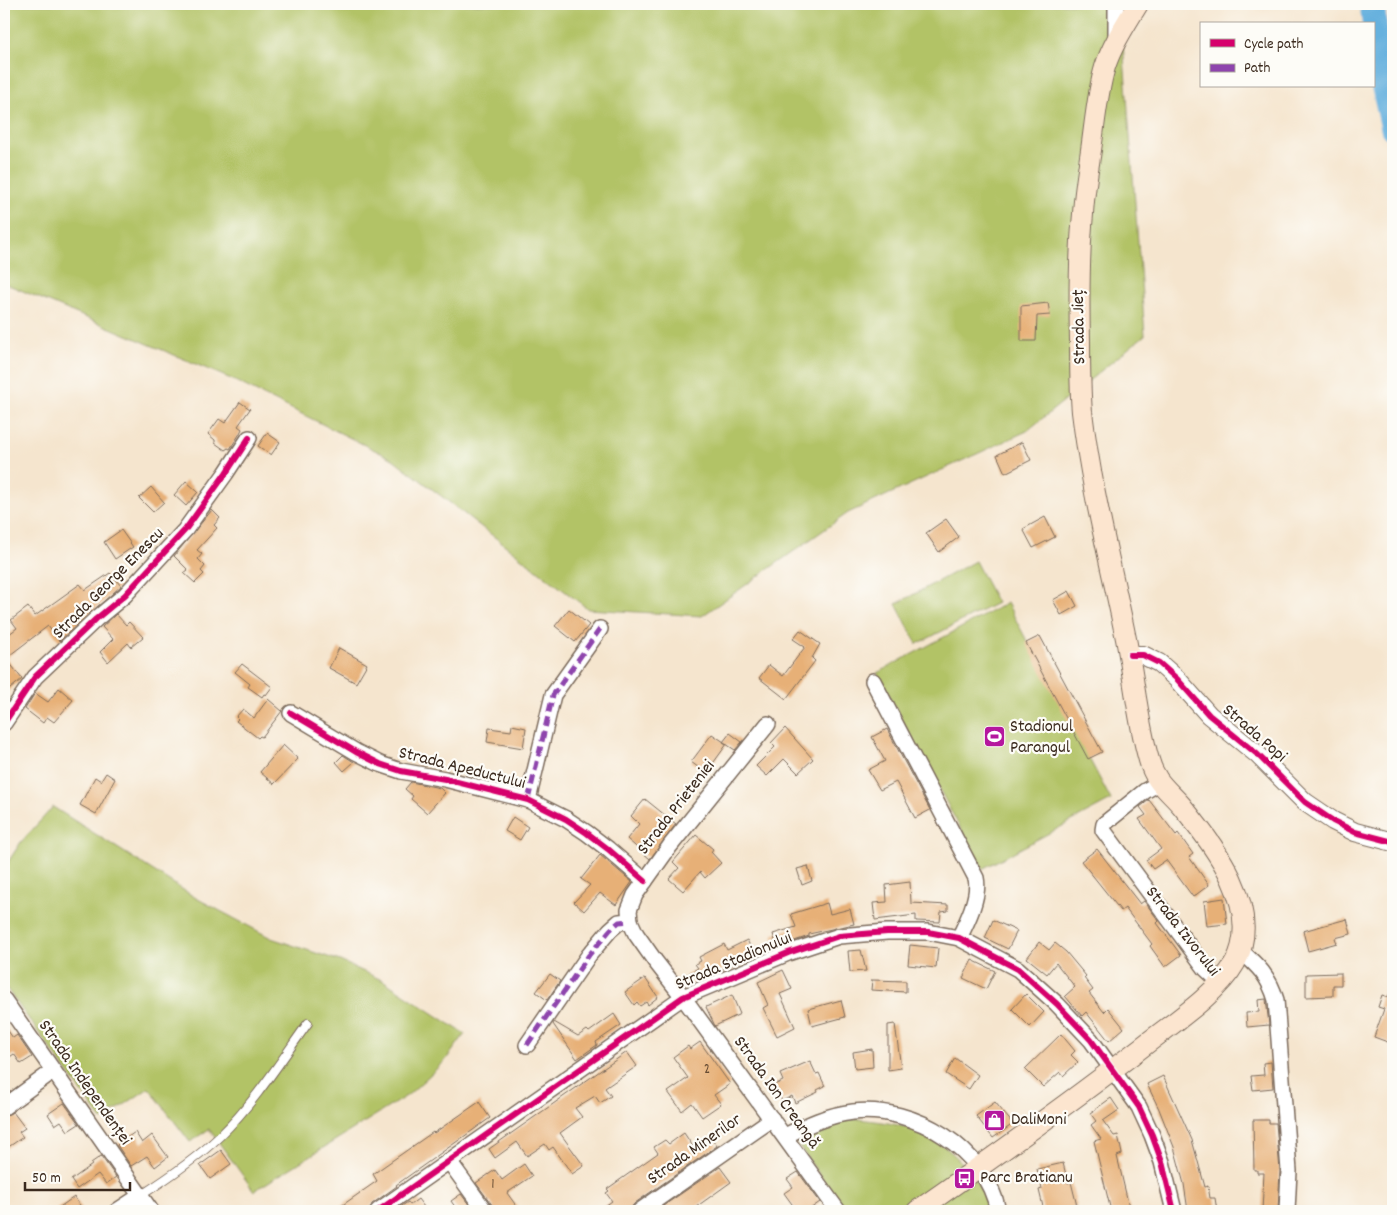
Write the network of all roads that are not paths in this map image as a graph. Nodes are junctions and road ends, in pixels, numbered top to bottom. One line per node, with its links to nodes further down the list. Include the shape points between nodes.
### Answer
1 (1116, 4): 3 (street)
2 (1138, 4): 3 (main road, Strada Jieț)
3 (1116, 42): 6 (main road, Strada Jieț, via 1106,63 1101,86 1083,212 1080,357 1082,408 1091,470)
4 (249, 438): 9 (street, Strada George Enescu, via 179,536 125,595 35,677)
5 (600, 629): 12 (street, Strada Apeductului, via 552,695)
6 (1130, 655): 11 (main road, Strada Izvorului, via 1142,732 1150,764); 13 (street, Strada Popi, via 1143,655 1159,663 1209,715 1257,754 1305,802 1355,832)
7 (873, 681): 16 (street, via 976,878 978,887)
8 (291, 713): 12 (street, Strada Apeductului, via 380,764)
9 (4, 723)
10 (768, 724): 14 (street, Strada Prieteniei)
11 (1159, 783): 17 (main road, Strada Izvorului, via 1178,802 1228,871 1241,908); 18 (street, Strada Izvorului, via 1116,813 1104,824 1103,830 1206,969)
12 (528, 800): 14 (street, Strada Apeductului, via 587,833)
13 (1393, 842)
14 (645, 882): 15 (street, Strada Prieteniei, via 629,910)
15 (630, 921): 19 (street, via 636,934); 22 (street, via 619,922 589,955)
16 (959, 938): 19 (street, Strada Stadionului, via 928,932 839,936 788,953); 23 (street, Strada Stadionului, via 1018,969 1057,1004)
17 (1240, 950): 18 (main road, Strada Izvorului); 40 (street, via 1261,968 1276,1000 1289,1170)
18 (1220, 982): 23 (main road, via 1180,1018)
19 (683, 997): 26 (street, Strada Ion Creangă); 28 (street, Strada Stadionului)
20 (4, 1000): 24 (street, Strada Independenței)
21 (308, 1023): 30 (lane, via 242,1112 220,1136)
22 (526, 1045)
23 (1113, 1069): 29 (main road); 39 (street, Strada Stadionului, via 1139,1107 1152,1135)
24 (53, 1072): 25 (street); 30 (street, Strada Independenței)
25 (4, 1107)
26 (772, 1119): 27 (street, Strada Ion Creangă); 35 (street, Strada Minerilor)
27 (785, 1136): 29 (street, via 832,1115 876,1111 898,1115 937,1132); 36 (street, Strada Ion Creangă)
28 (449, 1161): 33 (street, Strada Stadionului); 34 (street)
29 (978, 1168): 37 (main road); 38 (street, via 987,1181)
30 (140, 1196): 31 (street); 32 (street, Strada Independenței)
31 (117, 1211)
32 (151, 1211)
33 (378, 1211)
34 (484, 1211)
35 (640, 1211)
36 (838, 1211)
37 (917, 1211)
38 (998, 1211)
39 (1174, 1211)
40 (1287, 1211)

